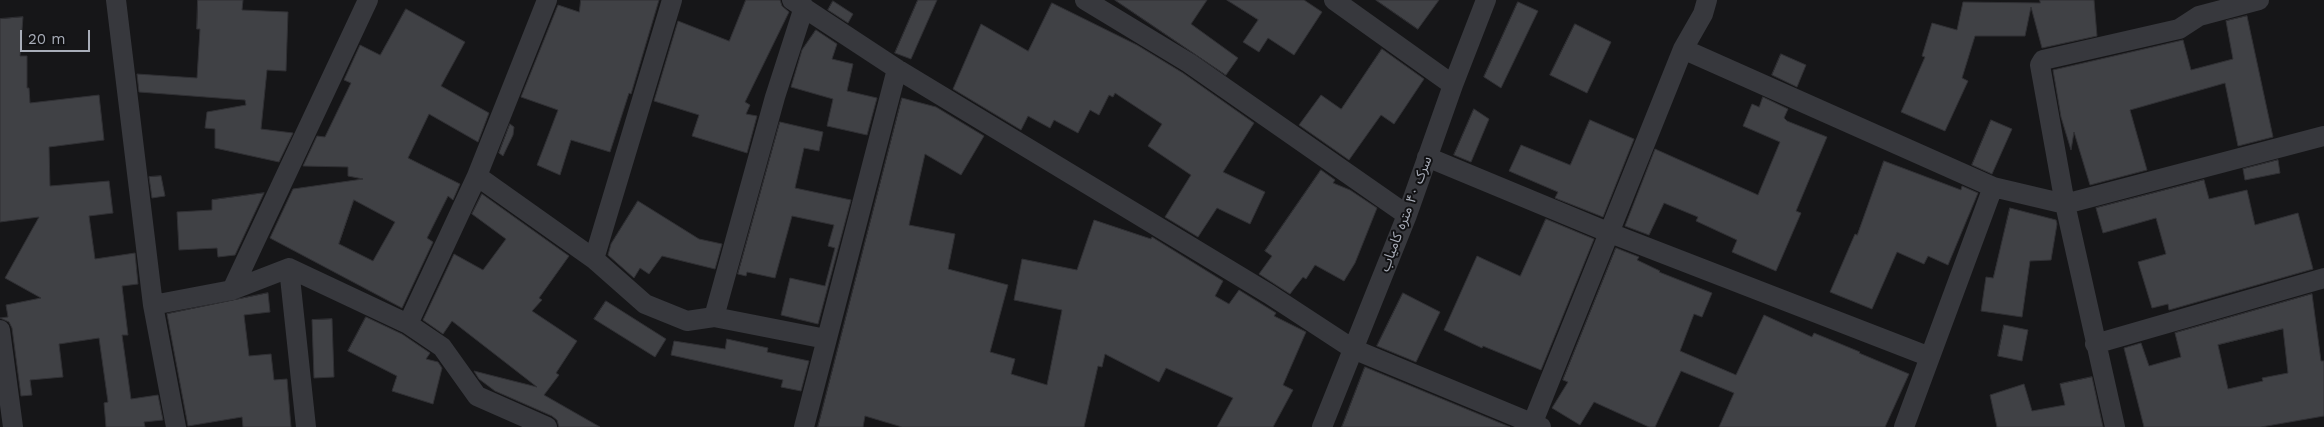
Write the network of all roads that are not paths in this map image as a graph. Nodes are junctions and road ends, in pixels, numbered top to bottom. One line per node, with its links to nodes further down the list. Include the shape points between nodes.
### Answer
1 (116, 0): 25 (street)
2 (368, 0): 24 (street)
3 (547, 0): 16 (street)
4 (672, 0): 21 (street)
5 (1085, 0): 19 (street, via 1189,63)
6 (1334, 0): 13 (street)
7 (1486, 0): 13 (street, سرک ۴۰ متره کامیاب)
8 (1707, 0): 11 (street, via 1703,14)
9 (2259, 0): 18 (street, via 2199,16 2179,28 2043,60 2040,69)
10 (798, 3): 12 (street); 26 (street)
11 (1683, 49): 17 (street); 20 (street)
12 (897, 69): 29 (street); 31 (street, via 1269,294)
13 (1453, 86): 15 (street, سرک ۴۰ متره کامیاب)
14 (2324, 136): 18 (street)
15 (1427, 158): 19 (street, سرک ۴۰ متره کامیاب); 20 (street)
16 (477, 176): 21 (street); 27 (street)
17 (1993, 188): 18 (street); 32 (street)
18 (2065, 204): 30 (street)
19 (1407, 215): 31 (street, سرک ۴۰ متره کامیاب)
20 (1610, 233): 32 (street); 33 (street)
21 (594, 260): 26 (street, via 645,304 687,321)
22 (289, 268): 24 (street); 27 (street); 36 (street)
23 (2324, 278): 30 (street)
24 (232, 290): 25 (street)
25 (154, 305): 35 (street)
26 (714, 317): 29 (street)
27 (408, 324): 37 (street, via 442,347 477,396)
28 (0, 330): 34 (street)
29 (826, 339): 38 (street)
30 (2095, 344): 41 (street)
31 (1353, 349): 33 (street); 39 (street, سرک ۴۰ متره کامیاب)
32 (1930, 357): 40 (street)
33 (1535, 426)
34 (13, 427)
35 (176, 427)
36 (306, 427)
37 (547, 427)
38 (804, 427)
39 (1322, 427)
40 (1904, 427)
41 (2115, 427)

